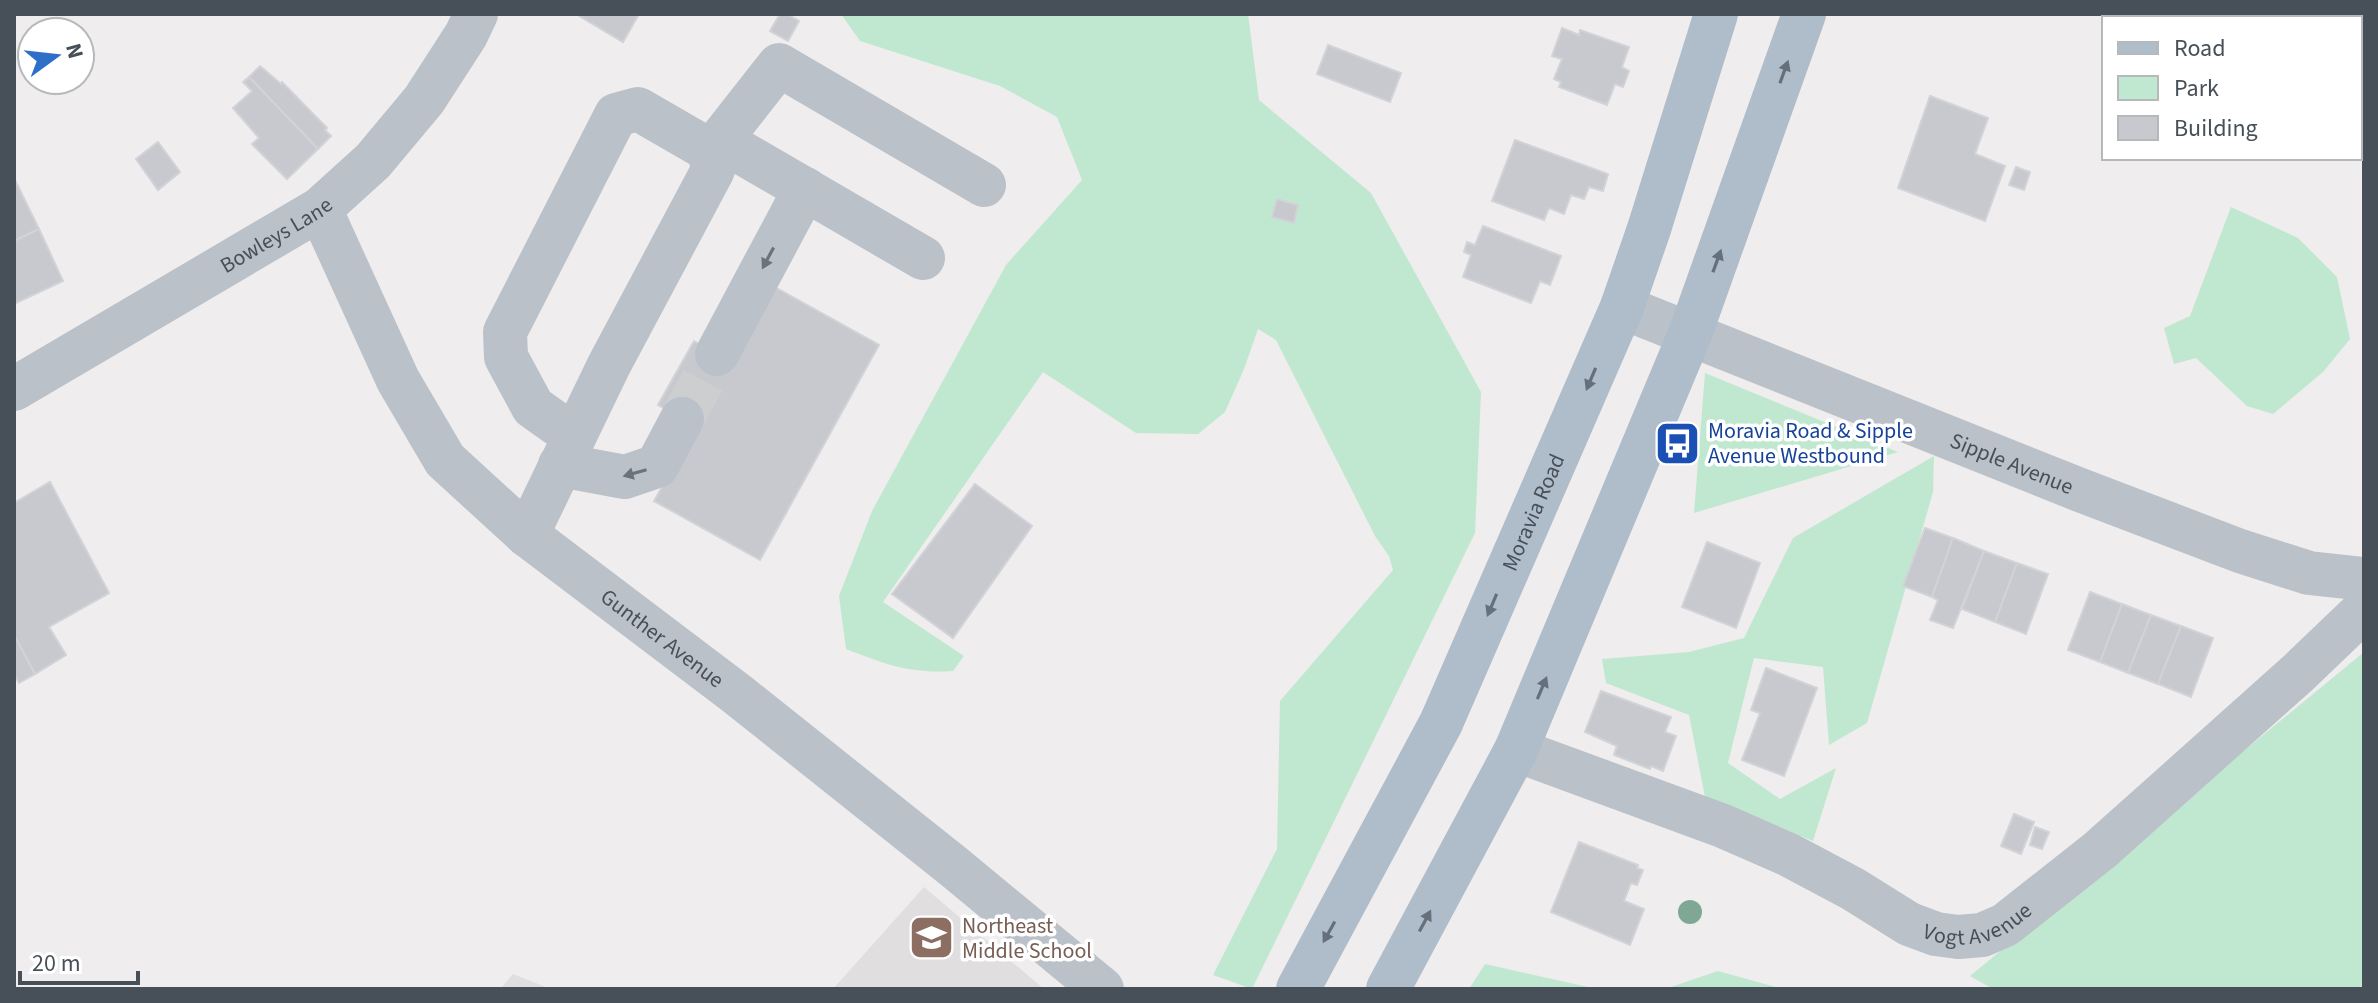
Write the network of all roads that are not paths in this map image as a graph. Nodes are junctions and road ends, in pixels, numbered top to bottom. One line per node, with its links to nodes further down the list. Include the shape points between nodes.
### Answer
1 (476, 14): 7 (street, Bowleys Lane, via 424,100 373,161)
2 (1716, 14): 9 (main road, Moravia Road)
3 (1804, 14): 10 (main road, one-way to 3)
4 (715, 145): 5 (street, via 779,65); 6 (street); 14 (street, via 713,170); 14 (street, via 638,109 616,115 505,332 506,357 533,407)
5 (984, 185)
6 (805, 189): 8 (street); 11 (street, one-way to 11)
7 (320, 209): 12 (street, Bowleys Lane); 15 (street, Gunther Avenue, via 398,380 445,460)
8 (923, 258)
9 (1622, 307): 10 (street, Sipple Avenue); 20 (main road, Moravia Road, one-way to 20, via 1441,723)
10 (1690, 334): 16 (street, Sipple Avenue, via 2240,551 2309,573); 18 (main road, one-way to 10)
11 (717, 354)
12 (14, 389)
13 (682, 419): 14 (street, one-way to 14, via 657,466 625,477)
14 (567, 450): 15 (street)
15 (527, 535): 19 (street, Gunther Avenue, via 737,694)
16 (2364, 579)
17 (2364, 610): 18 (street, Vogt Avenue, via 2100,850 2005,925 1982,935 1936,934 1909,924 1789,855)
18 (1516, 750): 21 (main road, one-way to 18)
19 (1102, 989)
20 (1298, 989)
21 (1388, 989)

